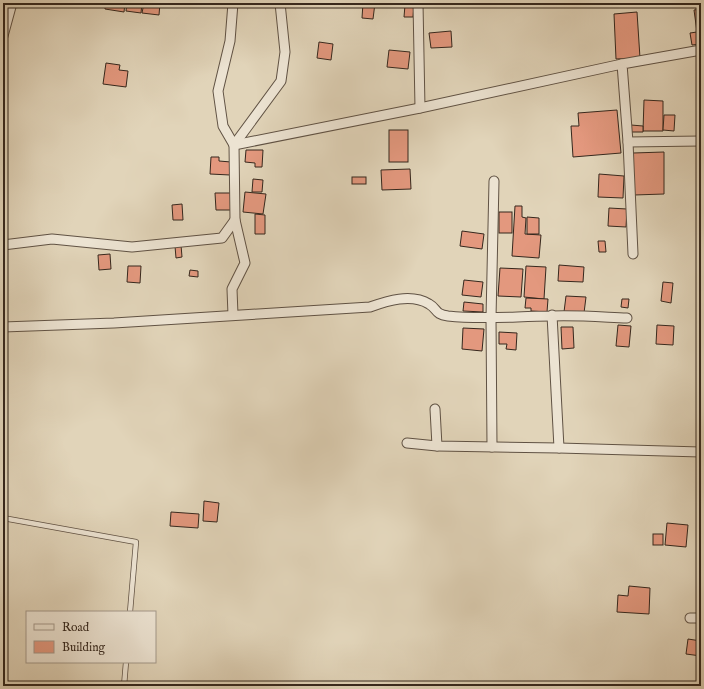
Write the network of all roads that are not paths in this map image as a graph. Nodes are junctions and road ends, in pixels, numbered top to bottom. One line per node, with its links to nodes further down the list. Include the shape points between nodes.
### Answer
1 (12, 3): 5 (street)
2 (232, 3): 11 (street, via 230,41 218,91 223,126)
3 (280, 3): 11 (street, via 285,52 281,81)
4 (418, 3): 8 (street)
5 (3, 36)
6 (701, 50): 7 (street)
7 (622, 64): 8 (street); 10 (street)
8 (420, 108): 11 (street)
9 (701, 141): 10 (street)
10 (628, 142): 15 (street)
11 (234, 145): 13 (street)
12 (494, 181): 18 (street)
13 (236, 220): 14 (street, via 222,238 132,247 52,239); 16 (street, via 245,263 232,289)
14 (3, 246)
15 (633, 254)
16 (233, 316): 18 (street, via 370,307 393,300 414,299 429,304 438,314); 20 (street)
17 (552, 316): 18 (street); 19 (street); 25 (street)
18 (491, 318): 24 (street)
19 (627, 318)
20 (3, 327)
21 (435, 409): 23 (street)
22 (407, 444): 23 (street)
23 (437, 446): 24 (street)
24 (492, 447): 25 (street)
25 (559, 448): 26 (street)
26 (701, 452)
27 (3, 518): 28 (lane, via 136,542)
28 (130, 611)
29 (690, 618): 30 (street)
30 (701, 618)
31 (126, 663): 32 (lane)
32 (124, 686)

